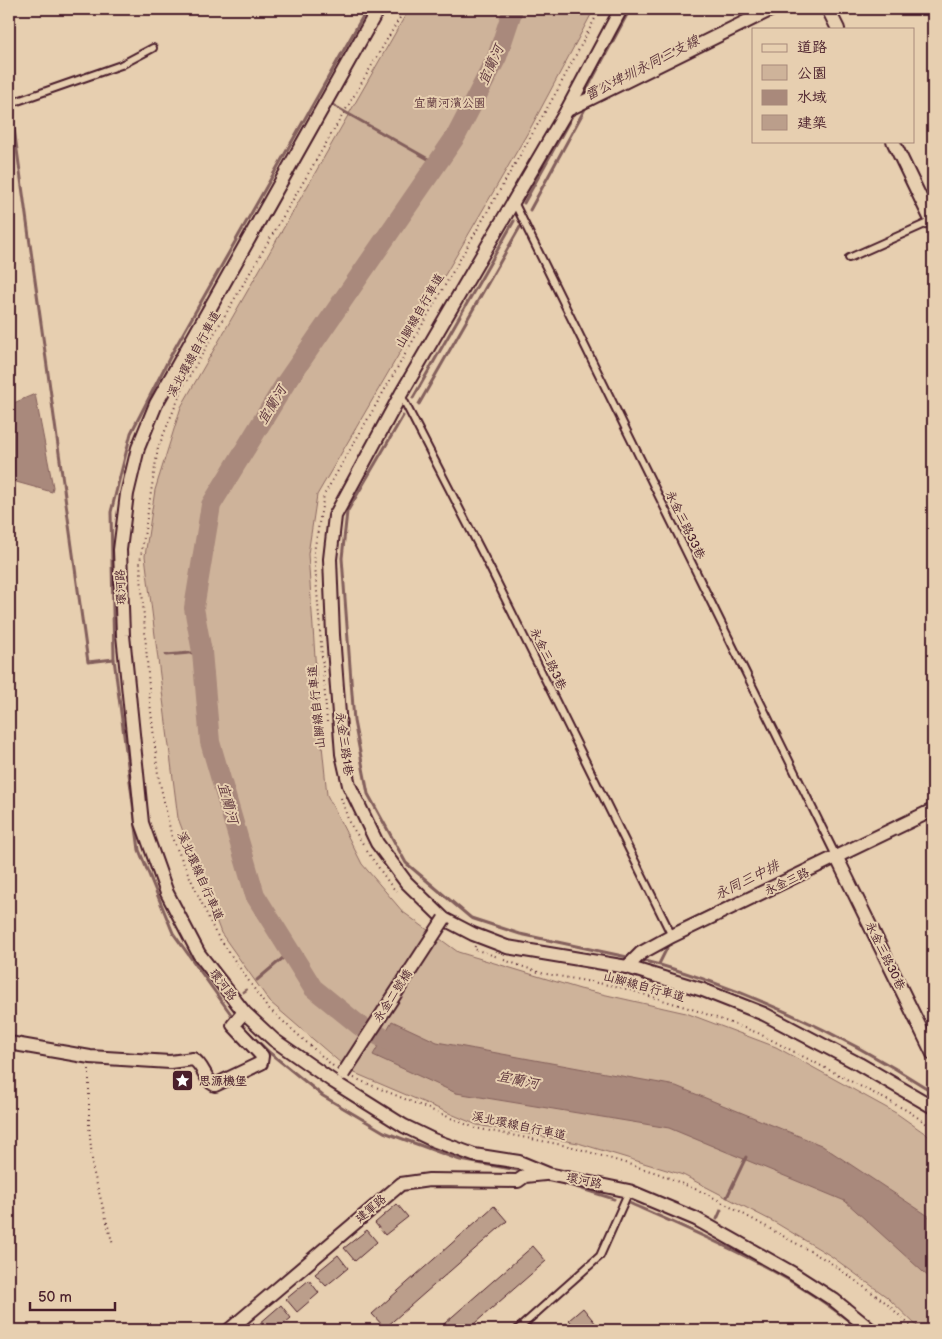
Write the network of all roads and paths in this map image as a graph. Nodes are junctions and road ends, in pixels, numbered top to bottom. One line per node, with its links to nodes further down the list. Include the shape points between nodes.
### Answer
1 (378, 9): 25 (street, 環河路, via 156,404 138,448 126,494 120,550 123,635 142,823 167,893 195,945)
2 (405, 9): 29 (path, 溪北環線自行車道, via 184,385 158,448 140,562 158,774 172,838 215,932 266,1006)
3 (600, 9): 16 (path, 山腳線自行車道, via 557,92 324,495 314,552)
4 (621, 9): 10 (street, 永金三路1巷)
5 (772, 9): 10 (street)
6 (828, 9): 7 (street)
7 (838, 28)
8 (153, 48): 9 (lane, via 121,65)
9 (9, 104)
10 (567, 110): 12 (street, 永金三路1巷)
11 (893, 142): 13 (street)
12 (514, 201): 15 (street, 永金三路1巷); 19 (lane, 永金三路33巷)
13 (933, 223): 14 (lane)
14 (849, 258)
15 (401, 394): 21 (street, 永金三路1巷, via 334,516 330,559 340,729 349,785 377,843 406,882); 22 (lane, 永金三路3巷)
16 (328, 730)
17 (340, 796): 20 (path, via 349,822 392,888)
18 (933, 810): 19 (street, 永金三路)
19 (836, 858): 22 (street, 永金三路); 27 (street, 永金三路30巷)
20 (399, 892)
21 (444, 919): 24 (street, 永金三路1巷, via 507,947); 29 (street, 永金二號橋, bridge)
22 (672, 936): 24 (street, 永金三路, via 641,954)
23 (476, 940): 31 (path, 山腳線自行車道, via 474,949 542,973 620,986 758,1033 908,1111)
24 (627, 967): 30 (street, 永金三路1巷, via 703,990 764,1014)
25 (244, 1012): 28 (street, via 233,1025 262,1056 261,1064 220,1085 210,1083 193,1059 170,1062); 29 (street, 環河路, via 274,1040)
26 (9, 1043): 28 (street)
27 (933, 1054)
28 (90, 1057): 34 (path, via 89,1125 93,1170)
29 (338, 1078): 32 (street, 環河路, via 404,1126 433,1140 474,1155 519,1162); 38 (path, 溪北環線自行車道, via 474,1128 573,1147 657,1173 706,1194 828,1260 885,1302)
30 (933, 1107)
31 (933, 1128)
32 (548, 1174): 33 (street, 環河路); 35 (street, 建軍路, via 525,1176 518,1181 429,1180 401,1184)
33 (629, 1191): 36 (lane, via 600,1256); 37 (street, 環河路, via 696,1219 792,1273 834,1300)
34 (113, 1245)
35 (228, 1330)
36 (516, 1330)
37 (871, 1330)
38 (915, 1330)

